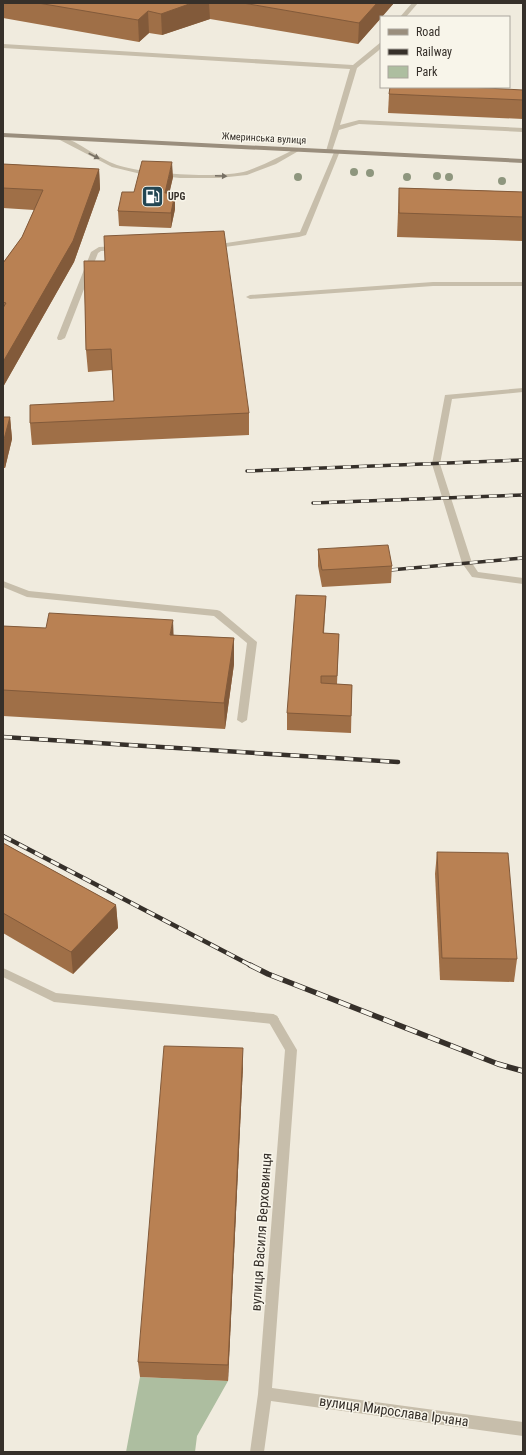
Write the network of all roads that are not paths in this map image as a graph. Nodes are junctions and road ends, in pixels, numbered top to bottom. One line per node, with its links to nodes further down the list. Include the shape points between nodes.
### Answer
1 (415, 3): 2 (street)
2 (404, 16)
3 (380, 45): 5 (street)
4 (3, 46): 5 (street)
5 (354, 67): 6 (street)
6 (335, 128): 7 (street, via 359,122); 11 (street)
7 (523, 130)
8 (3, 135): 9 (main road, Жмеринська вулиця)
9 (60, 138): 10 (main road, Жмеринська вулиця); 10 (street, one-way to 10, via 114,166 176,174 230,176 246,173 267,166)
10 (300, 149): 11 (main road, Жмеринська вулиця)
11 (333, 151): 12 (main road, Жмеринська вулиця); 13 (street, via 300,236)
12 (523, 160)
13 (208, 247)
14 (123, 248): 17 (street, via 99,249 95,252)
15 (523, 284): 16 (street, via 433,284)
16 (250, 297)
17 (61, 338)
18 (523, 390): 19 (street, via 448,397 436,464 467,563 475,575)
19 (523, 581)
20 (3, 584): 21 (street, via 27,594 217,613 252,642)
21 (242, 720)
22 (3, 972): 23 (street, вулиця Василя Верховинця, via 54,997 273,1020 292,1050)
23 (265, 1394): 24 (street, вулиця Мирослава Ірчана); 25 (street, вулиця Василя Верховинця)
24 (523, 1429)
25 (257, 1452)

